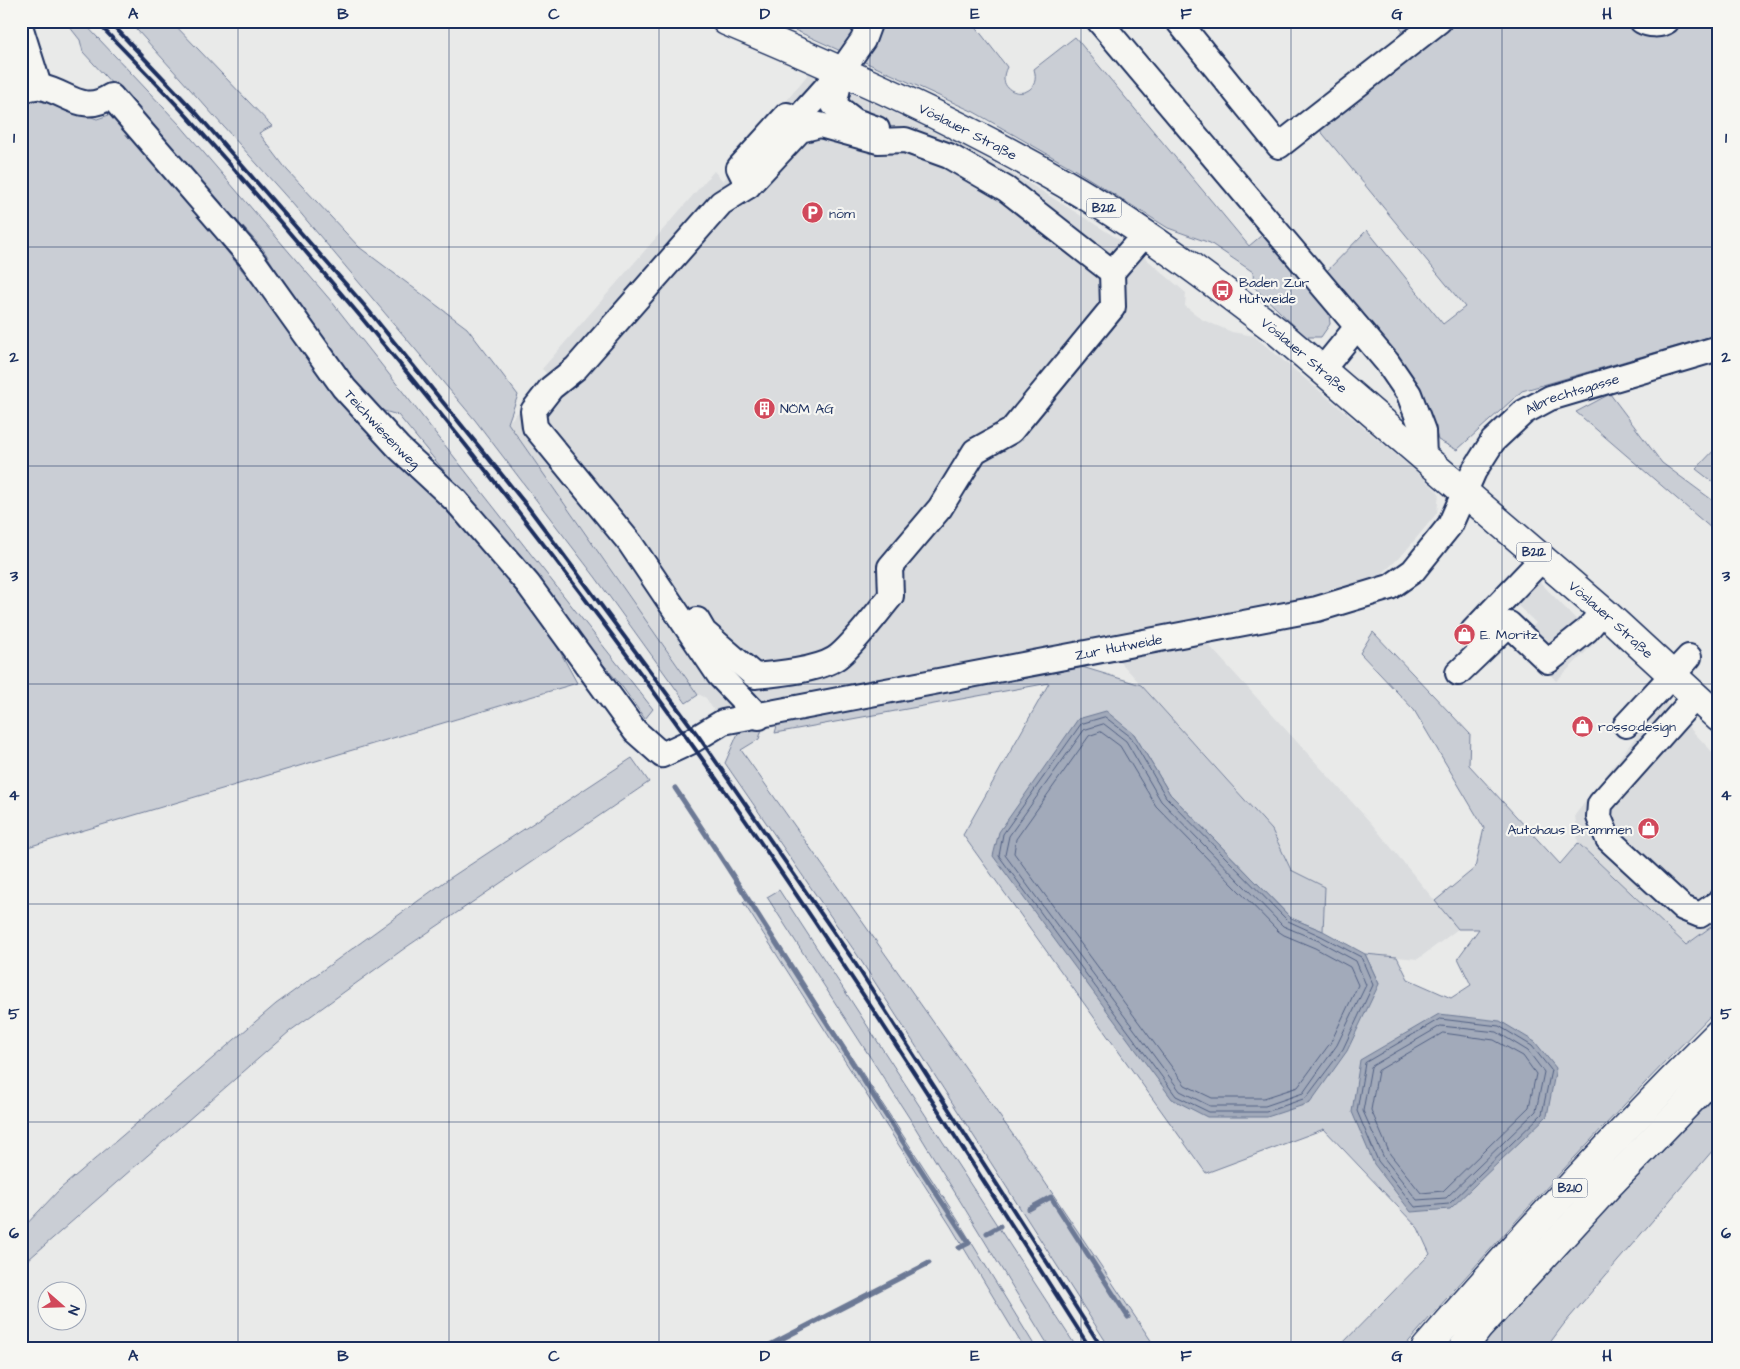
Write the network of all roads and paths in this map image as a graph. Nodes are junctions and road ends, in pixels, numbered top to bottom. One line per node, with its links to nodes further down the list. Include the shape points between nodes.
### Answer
1 (726, 21): 9 (main road, Vöslauer Straße / B212)
2 (870, 21): 9 (street, via 863,40)
3 (1099, 21): 15 (street)
4 (1178, 21): 5 (street, via 1280,146)
5 (1439, 21)
6 (1642, 21): 7 (street, via 1648,25)
7 (1667, 21)
8 (21, 29): 10 (street)
9 (842, 70): 11 (street, via 834,105 855,121); 12 (street, via 816,83 739,168); 13 (main road, Vöslauer Straße / B212, via 978,135 1066,183)
10 (30, 88): 29 (street, Teichwiesenweg, via 83,103 99,103 111,96 251,258 344,388 399,448 456,501 528,584 634,731 662,755)
11 (905, 140): 12 (street, via 878,141 820,125 800,130); 14 (street, via 949,156 1006,189)
12 (748, 186): 20 (street, via 722,203 576,368 551,388 533,411 535,427)
13 (1145, 234): 14 (street); 17 (main road, Vöslauer Straße / B212, via 1262,320)
14 (1112, 272): 20 (street, via 1113,307 1012,431 975,451 940,508 890,567 891,596 839,656 818,666 755,676 704,632 673,579)
15 (1357, 327): 17 (street); 18 (street, via 1409,394 1423,431)
16 (1719, 348): 19 (street, Albrechtsgasse, via 1550,398 1524,412 1494,441 1474,471)
17 (1322, 370): 18 (main road, Vöslauer Straße / B212)
18 (1424, 457): 19 (main road, Vöslauer Straße / B212)
19 (1465, 493): 21 (main road, Vöslauer Straße / B212); 27 (street, Zur Hutweide, via 1450,525 1413,571 1390,587 1316,609)
20 (630, 543): 27 (street, via 719,675)
21 (1542, 559): 22 (main road, Vöslauer Straße / B212); 23 (street)
22 (1604, 611): 24 (main road, Vöslauer Straße / B212); 25 (street, via 1587,630 1548,661 1509,624)
23 (1473, 631)
24 (1681, 666): 26 (main road, Vöslauer Straße / B212); 30 (street)
25 (1458, 673)
26 (1696, 696): 28 (main road, Vöslauer Straße / B212); 31 (street, via 1600,804 1599,817 1608,839 1683,908 1700,915)
27 (759, 717): 29 (street, Zur Hutweide)
28 (1719, 718)
29 (724, 722)
30 (1626, 725)
31 (1719, 902)
32 (1719, 1033): 34 (main road, B210, via 1659,1092 1523,1238)
33 (1719, 1071): 35 (main road, B210, via 1608,1186)
34 (1426, 1348)
35 (1463, 1348)

